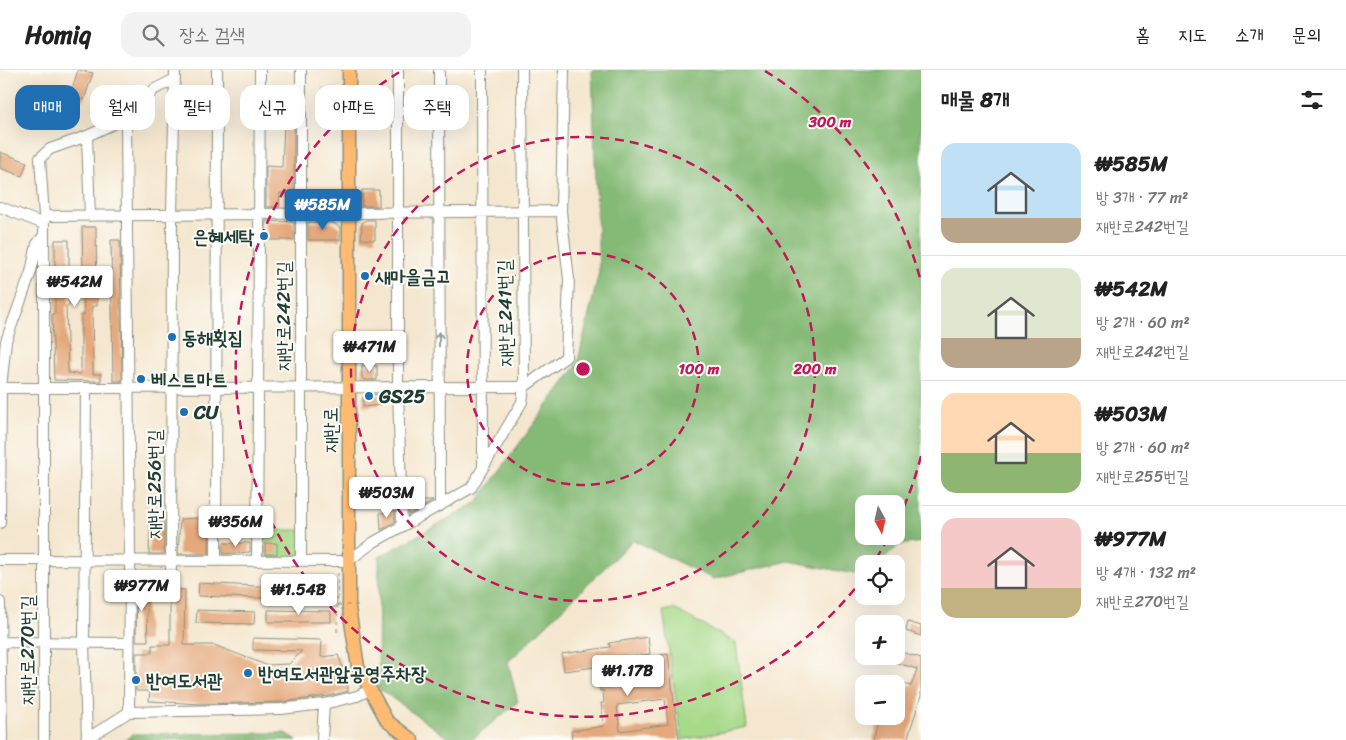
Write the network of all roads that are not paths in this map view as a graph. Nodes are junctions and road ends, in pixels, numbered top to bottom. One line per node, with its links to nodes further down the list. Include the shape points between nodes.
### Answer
1 (217, 70): 22 (street)
2 (260, 70): 23 (street, 재반로242번길)
3 (301, 70): 24 (street, 재반로242번길)
4 (349, 70): 20 (main road, 재반로)
5 (398, 70): 21 (street)
6 (439, 70): 17 (street)
7 (482, 70): 18 (street, 재반로241번길)
8 (522, 70): 19 (street, 재반로241번길)
9 (564, 70): 16 (street)
10 (175, 75): 11 (street); 25 (street)
11 (155, 89)
12 (100, 130): 14 (street)
13 (126, 130): 27 (street)
14 (87, 136): 26 (street); 28 (street, via 50,149 40,158)
15 (0, 207): 28 (street)
16 (561, 211): 19 (street); 32 (street, 재반로241번길, via 569,278 566,357)
17 (439, 212): 18 (street); 21 (street); 40 (street, one-way to 17)
18 (482, 212): 19 (street); 31 (street, 재반로241번길)
19 (522, 212): 32 (street, 재반로241번길)
20 (348, 213): 21 (street); 24 (street); 43 (main road, 재반로)
21 (400, 213): 39 (street)
22 (216, 214): 23 (street); 25 (street); 38 (street)
23 (257, 214): 24 (street); 41 (street, 재반로242번길)
24 (301, 214): 42 (street, 재반로242번길)
25 (172, 215): 27 (street); 37 (street)
26 (90, 216): 27 (street); 28 (street)
27 (127, 216): 36 (street)
28 (44, 225): 29 (street); 34 (street)
29 (8, 335): 30 (street); 33 (street)
30 (0, 345)
31 (482, 387): 32 (street); 40 (street); 44 (street, 재반로241번길)
32 (524, 387): 44 (street, via 522,402)
33 (1, 388): 34 (street); 46 (street)
34 (45, 388): 35 (street); 49 (street)
35 (86, 388): 36 (street); 50 (street)
36 (129, 388): 37 (street); 51 (street, 재반로256번길)
37 (171, 388): 38 (street); 52 (street, 재반로256번길)
38 (216, 388): 41 (street); 53 (street)
39 (398, 388): 40 (street); 43 (street); 47 (street)
40 (439, 388): 45 (street)
41 (257, 389): 42 (street); 54 (street)
42 (301, 389): 43 (street); 55 (street)
43 (349, 389): 56 (main road, 재반로)
44 (483, 468): 45 (street, via 471,488)
45 (440, 506): 47 (street)
46 (0, 523)
47 (402, 526): 56 (street)
48 (0, 560): 49 (street)
49 (45, 560): 50 (street); 60 (street, 재반로270번길)
50 (86, 560): 51 (street); 61 (street)
51 (130, 560): 52 (street); 62 (street)
52 (172, 561): 53 (street); 57 (street, 재반로256번길)
53 (216, 561): 54 (street)
54 (257, 561): 55 (street)
55 (301, 561): 56 (street)
56 (348, 561): 63 (main road, 재반로, via 349,608 358,666)
57 (172, 579)
58 (0, 602): 59 (street, 재반로270번길)
59 (0, 642): 60 (street); 67 (street, 재반로270번길)
60 (44, 642): 61 (street); 68 (street, 재반로270번길)
61 (84, 643): 62 (street); 66 (street)
62 (128, 643): 65 (street)
63 (370, 690): 64 (street); 70 (main road, 재반로, via 387,721)
64 (324, 704): 65 (street, via 281,709); 69 (street)
65 (128, 712): 66 (street)
66 (86, 739)
67 (2, 740)
68 (44, 740)
69 (322, 740)
70 (412, 740)

